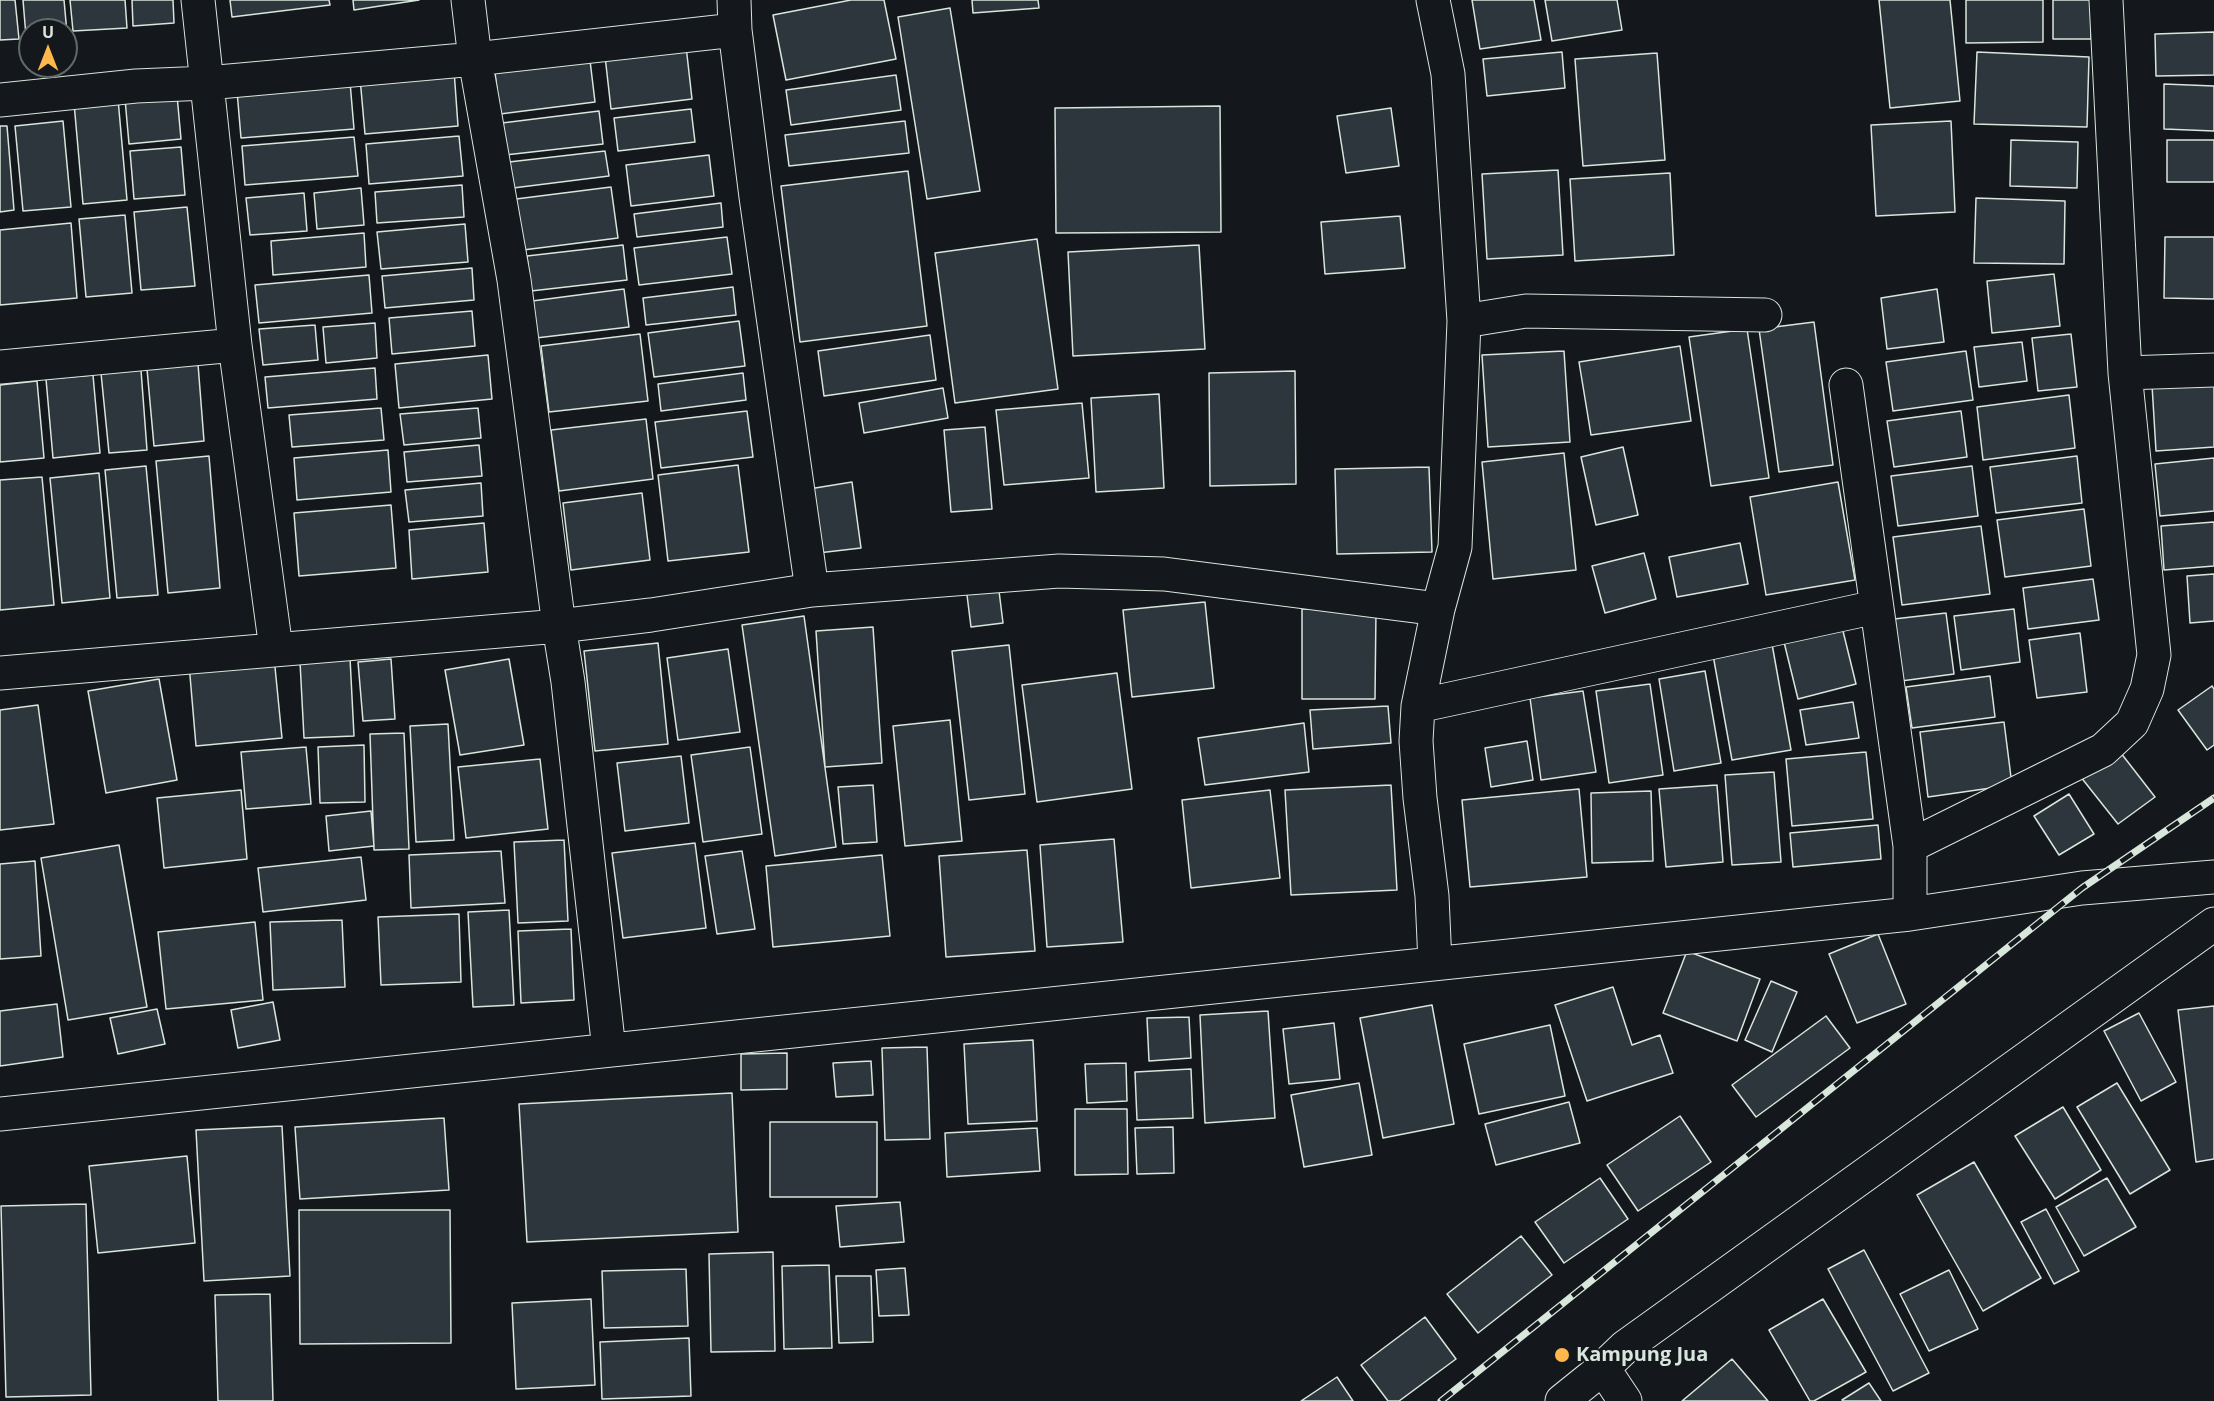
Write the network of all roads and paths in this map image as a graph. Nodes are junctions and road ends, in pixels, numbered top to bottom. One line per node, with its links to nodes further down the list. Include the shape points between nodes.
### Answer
1 (198, 0): 7 (street)
2 (468, 0): 6 (street)
3 (1433, 0): 10 (street, via 1448,74)
4 (2106, 0): 14 (street)
5 (734, 15): 6 (street); 16 (street)
6 (475, 59): 7 (street); 19 (street, via 513,280)
7 (207, 83): 8 (street); 11 (street)
8 (0, 100)
9 (1765, 315): 10 (street, via 1526,311)
10 (1464, 321): 18 (street, via 1455,547)
11 (235, 345): 12 (street); 20 (street)
12 (0, 367)
13 (2214, 370): 14 (street)
14 (2125, 373): 23 (street, via 2154,655 2147,689 2132,723 2103,750)
15 (1846, 385): 17 (street)
16 (812, 590): 18 (street, via 1071,572 1164,574); 19 (street)
17 (1876, 607): 22 (street); 23 (street)
18 (1438, 609): 22 (street)
19 (559, 626): 20 (street); 28 (street)
20 (276, 649): 21 (street)
21 (0, 673)
22 (1419, 706): 27 (street, via 1416,741)
23 (1910, 846): 25 (street)
24 (2214, 877): 25 (street, via 2082,888)
25 (1910, 914): 27 (street)
26 (2214, 924): 30 (street, via 1625,1347)
27 (1435, 963): 28 (street)
28 (609, 1050): 29 (street)
29 (0, 1114)
30 (1603, 1368): 31 (street); 32 (street)
31 (1562, 1401)
32 (1625, 1401)

